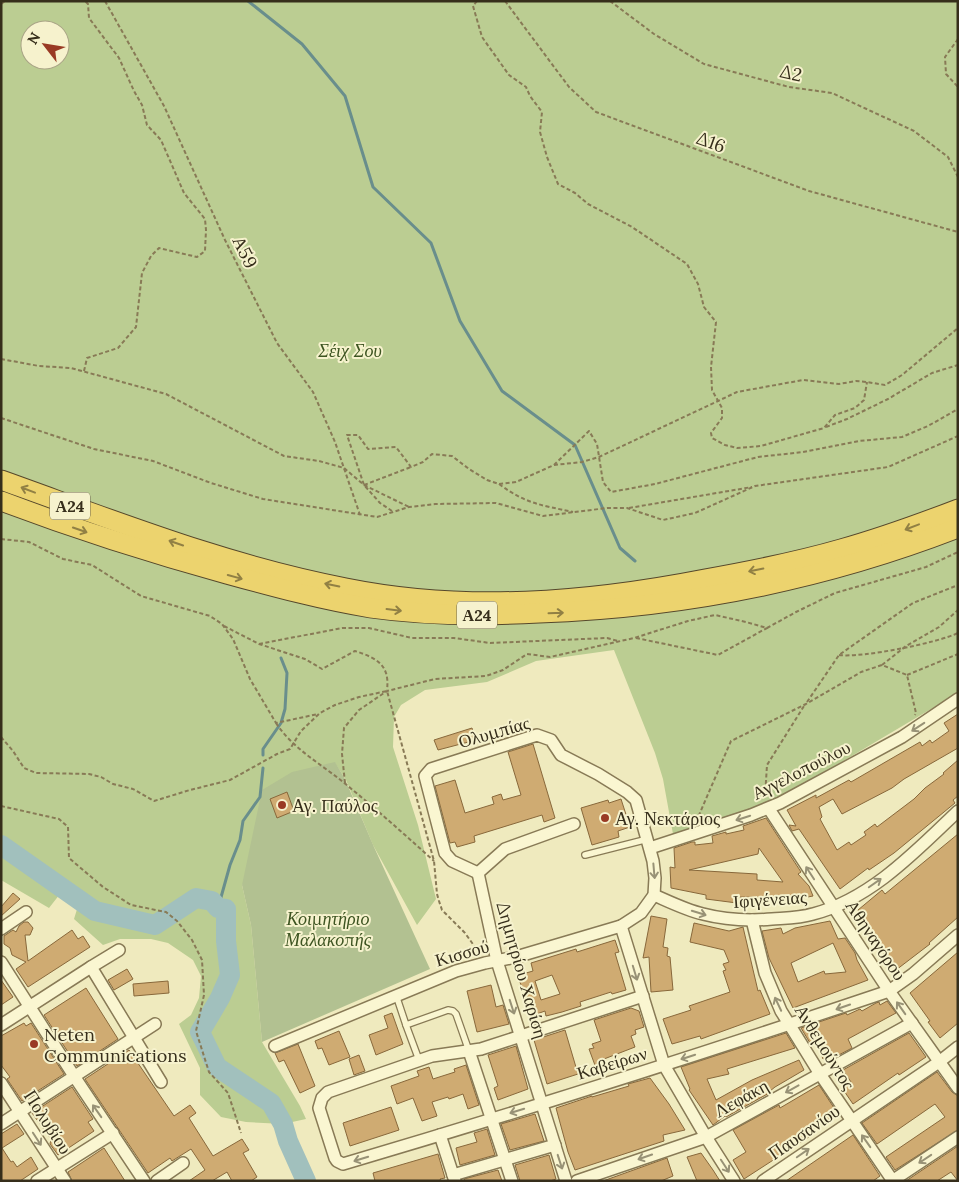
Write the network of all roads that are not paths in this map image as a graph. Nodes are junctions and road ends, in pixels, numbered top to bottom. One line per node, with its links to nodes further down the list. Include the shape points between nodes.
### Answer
1 (1, 480): 3 (highway, Α24, one-way to 1, via 840,550 762,568 590,598 487,603 391,596 268,571 166,540)
2 (1, 501): 4 (highway, Α24, one-way to 4, via 120,543 254,582 347,604 431,614 594,611 707,597 818,573)
3 (958, 509)
4 (958, 528)
5 (958, 699): 6 (street, Αγγελοπούλου, one-way to 6, via 912,730)
6 (769, 809): 9 (street, Αγγελοπούλου, one-way to 9); 13 (street, Αθηναγόρου, one-way to 6)
7 (958, 811): 13 (street, Ιφιγένειας, one-way to 7, via 892,871)
8 (574, 824): 11 (street, via 505,849)
9 (649, 844): 10 (lane); 11 (street, Ολυμπίας, via 634,797 561,755 551,740 537,735 431,769 425,776 446,853 455,863); 12 (street, Ολυμπίας, one-way to 12, via 654,869)
10 (585, 855)
11 (478, 873): 20 (street, Δημητρίου Χαρίση)
12 (654, 895): 15 (street, Ιφιγένειας, one-way to 15, via 703,914); 16 (street, Κισσού, via 641,913)
13 (833, 908): 15 (street, Ιφιγένειας, via 806,916); 23 (street, Αθηναγόρου)
14 (26, 912): 17 (street)
15 (752, 920): 31 (street, Ανθεμούντος, one-way to 15, via 765,973)
16 (621, 926): 20 (street, Κισσού, via 529,954); 25 (street, one-way to 25)
17 (1, 929)
18 (958, 935): 23 (street, Καβείρων)
19 (120, 950): 22 (street)
20 (497, 960): 24 (street, Κισσού, via 456,971); 32 (street, Δημητρίου Χαρίση, one-way to 32)
21 (1, 962): 26 (street)
22 (91, 967): 26 (street); 33 (street)
23 (889, 991): 29 (street, Αθηναγόρου, one-way to 23); 31 (street, Καβείρων, one-way to 31)
24 (396, 995): 28 (lane); 34 (street, Κισσού)
25 (643, 996): 32 (street); 39 (street)
26 (30, 1006): 30 (street); 41 (street)
27 (154, 1024): 33 (street)
28 (406, 1024): 36 (lane, via 453,1010); 37 (lane)
29 (912, 1024): 38 (street, Αθηναγόρου); 40 (street, Λεφάκη)
30 (1, 1025)
31 (789, 1025): 39 (street, Καβείρων, one-way to 39); 40 (street, Ανθεμούντος)
32 (522, 1036): 36 (street); 45 (street, Δημητρίου Χαρίση)
33 (134, 1037): 41 (street); 42 (street)
34 (275, 1046)
35 (958, 1047): 38 (street, Παυσανίου)
36 (469, 1051): 37 (street, via 438,1054); 47 (street)
37 (420, 1060): 51 (street, Καβείρων, one-way to 37, via 343,1164 335,1158 320,1111 319,1104 328,1092)
38 (939, 1062): 44 (street, Αθηναγόρου); 48 (street, Παυσανίου)
39 (664, 1066): 45 (street, Καβείρων); 52 (street)
40 (820, 1074): 48 (street, Ανθεμούντος); 52 (street, Λεφάκη, one-way to 52)
41 (74, 1076): 46 (street); 50 (street, one-way to 41)
42 (162, 1082)
43 (1, 1083): 46 (street, Πολυβίου)
44 (958, 1088)
45 (543, 1103): 47 (street, Καβείρων, one-way to 47); 54 (street, Δημητρίου Χαρίση)
46 (20, 1112): 49 (street); 57 (street, Πολυβίου, one-way to 57)
47 (492, 1119): 51 (street, Καβείρων); 55 (street)
48 (851, 1120): 59 (street, Ανθεμούντος, one-way to 48); 68 (street, Παυσανίου, one-way to 48)
49 (1, 1124)
50 (112, 1133): 57 (street); 62 (street)
51 (440, 1135): 58 (street)
52 (706, 1137): 66 (street, Λεφάκη, one-way to 66); 67 (street, one-way to 67)
53 (958, 1137): 59 (street, one-way to 59)
54 (555, 1144): 55 (street); 65 (street, Δημητρίου Χαρίση, one-way to 65)
55 (506, 1160): 58 (street); 64 (street)
56 (183, 1164): 63 (street)
57 (57, 1168): 60 (street); 61 (street, Πολυβίου)
58 (454, 1178)
59 (893, 1180)
60 (37, 1181)
61 (65, 1181)
62 (144, 1181)
63 (157, 1181)
64 (512, 1181)
65 (566, 1181)
66 (577, 1181)
67 (734, 1181)
68 (763, 1181)

